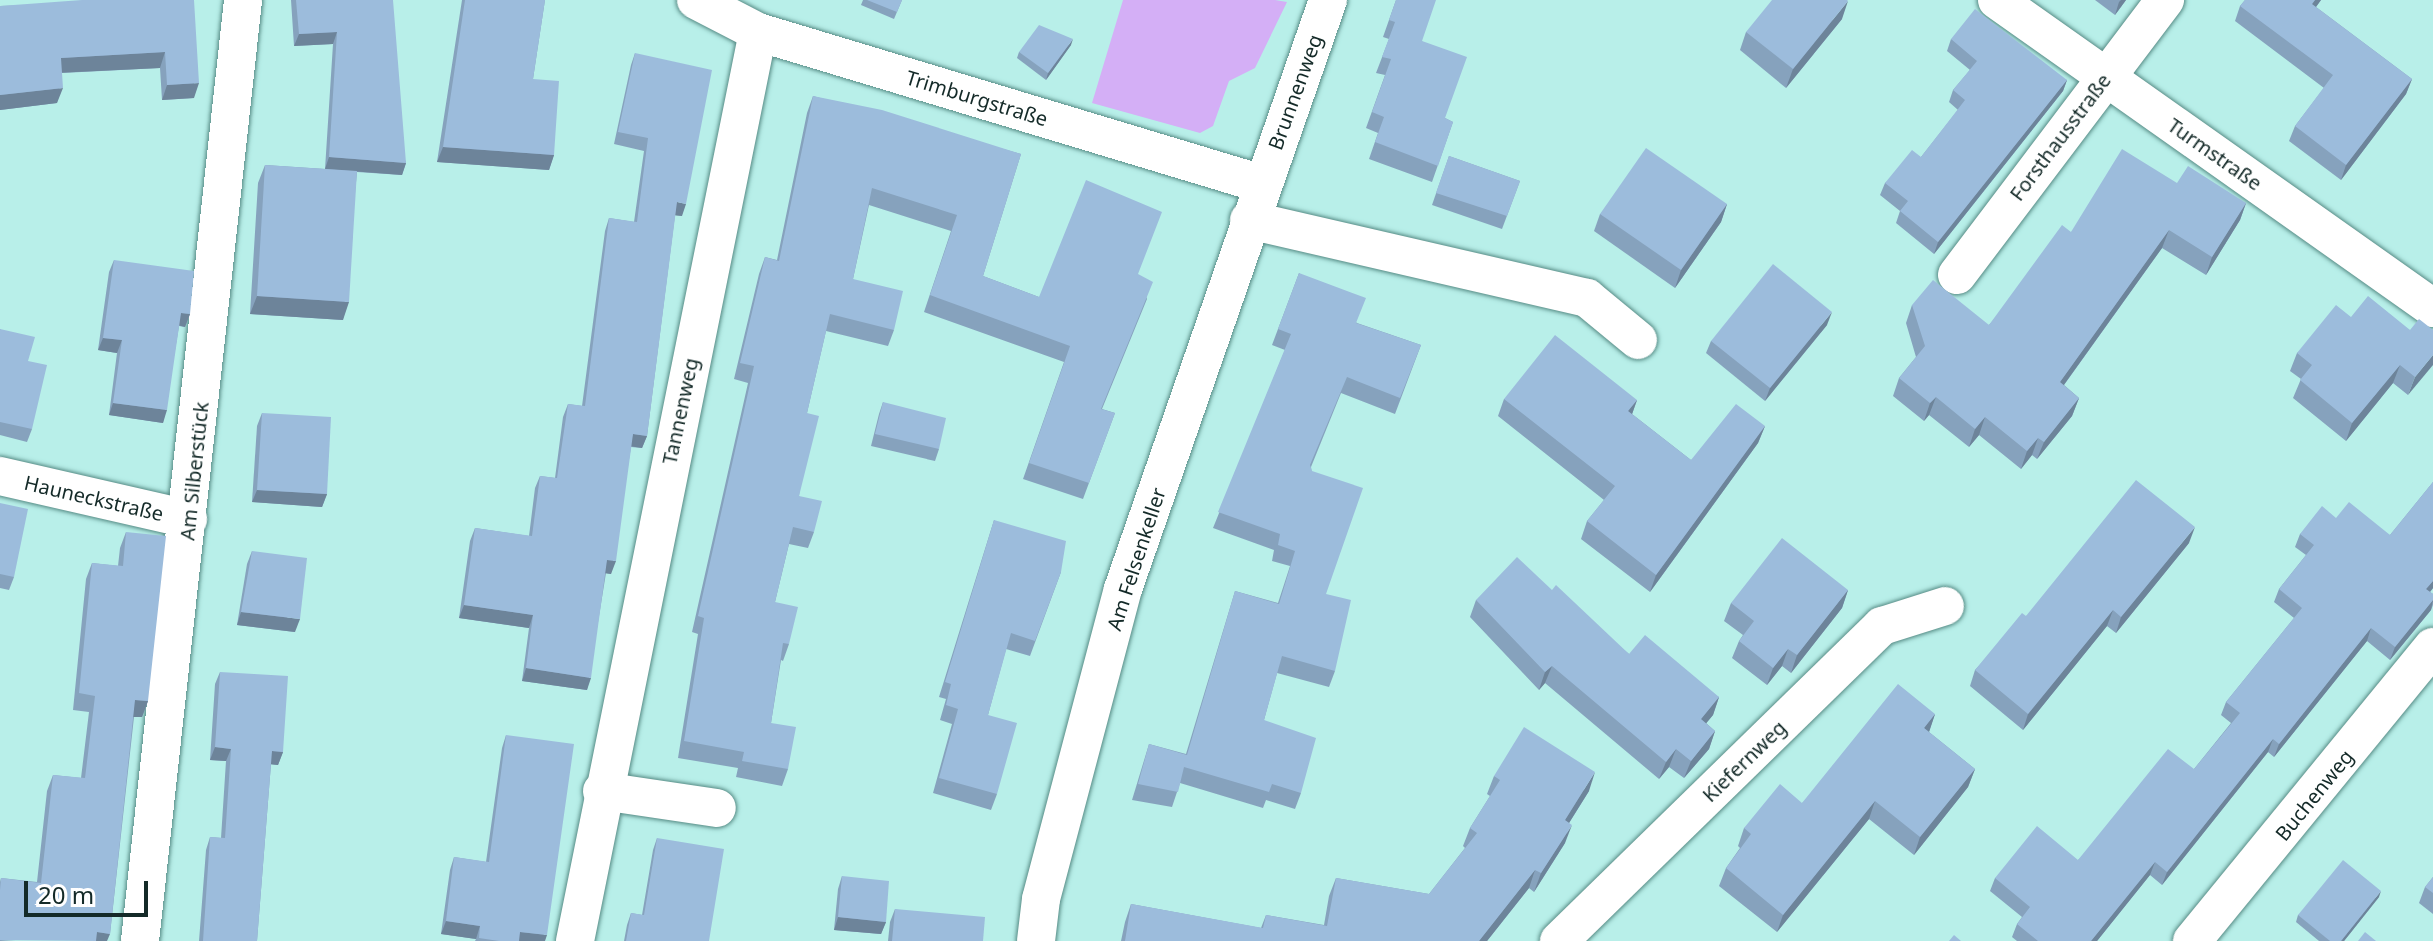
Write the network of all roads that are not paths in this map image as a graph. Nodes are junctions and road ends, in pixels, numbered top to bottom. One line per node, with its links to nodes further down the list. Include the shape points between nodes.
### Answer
1 (243, 0): 14 (street, Am Silberstück)
2 (696, 0): 6 (street, Trimburgstraße)
3 (1328, 0): 8 (street, Brunnenweg)
4 (1997, 0): 7 (street, Turmstraße)
5 (2165, 0): 7 (street, Forsthausstraße)
6 (758, 32): 8 (street, Trimburgstraße); 17 (street, Tannenweg)
7 (2106, 76): 10 (street, Forsthausstraße); 11 (street, Turmstraße)
8 (1262, 184): 9 (street, Am Felsenkeller)
9 (1249, 220): 12 (street, via 1587,298); 21 (street, Am Felsenkeller, via 1123,589 1041,899)
10 (1957, 275)
11 (2433, 308)
12 (1638, 340)
13 (0, 476): 14 (street, Hauneckstraße)
14 (188, 519): 19 (street, Am Silberstück)
15 (1945, 606): 22 (street, Kiefernweg, via 1882,626)
16 (2433, 647): 23 (street, Buchenweg)
17 (602, 791): 18 (street); 20 (street, Tannenweg)
18 (717, 808)
19 (140, 941)
20 (575, 941)
21 (1036, 941)
22 (1559, 941)
23 (2192, 941)

